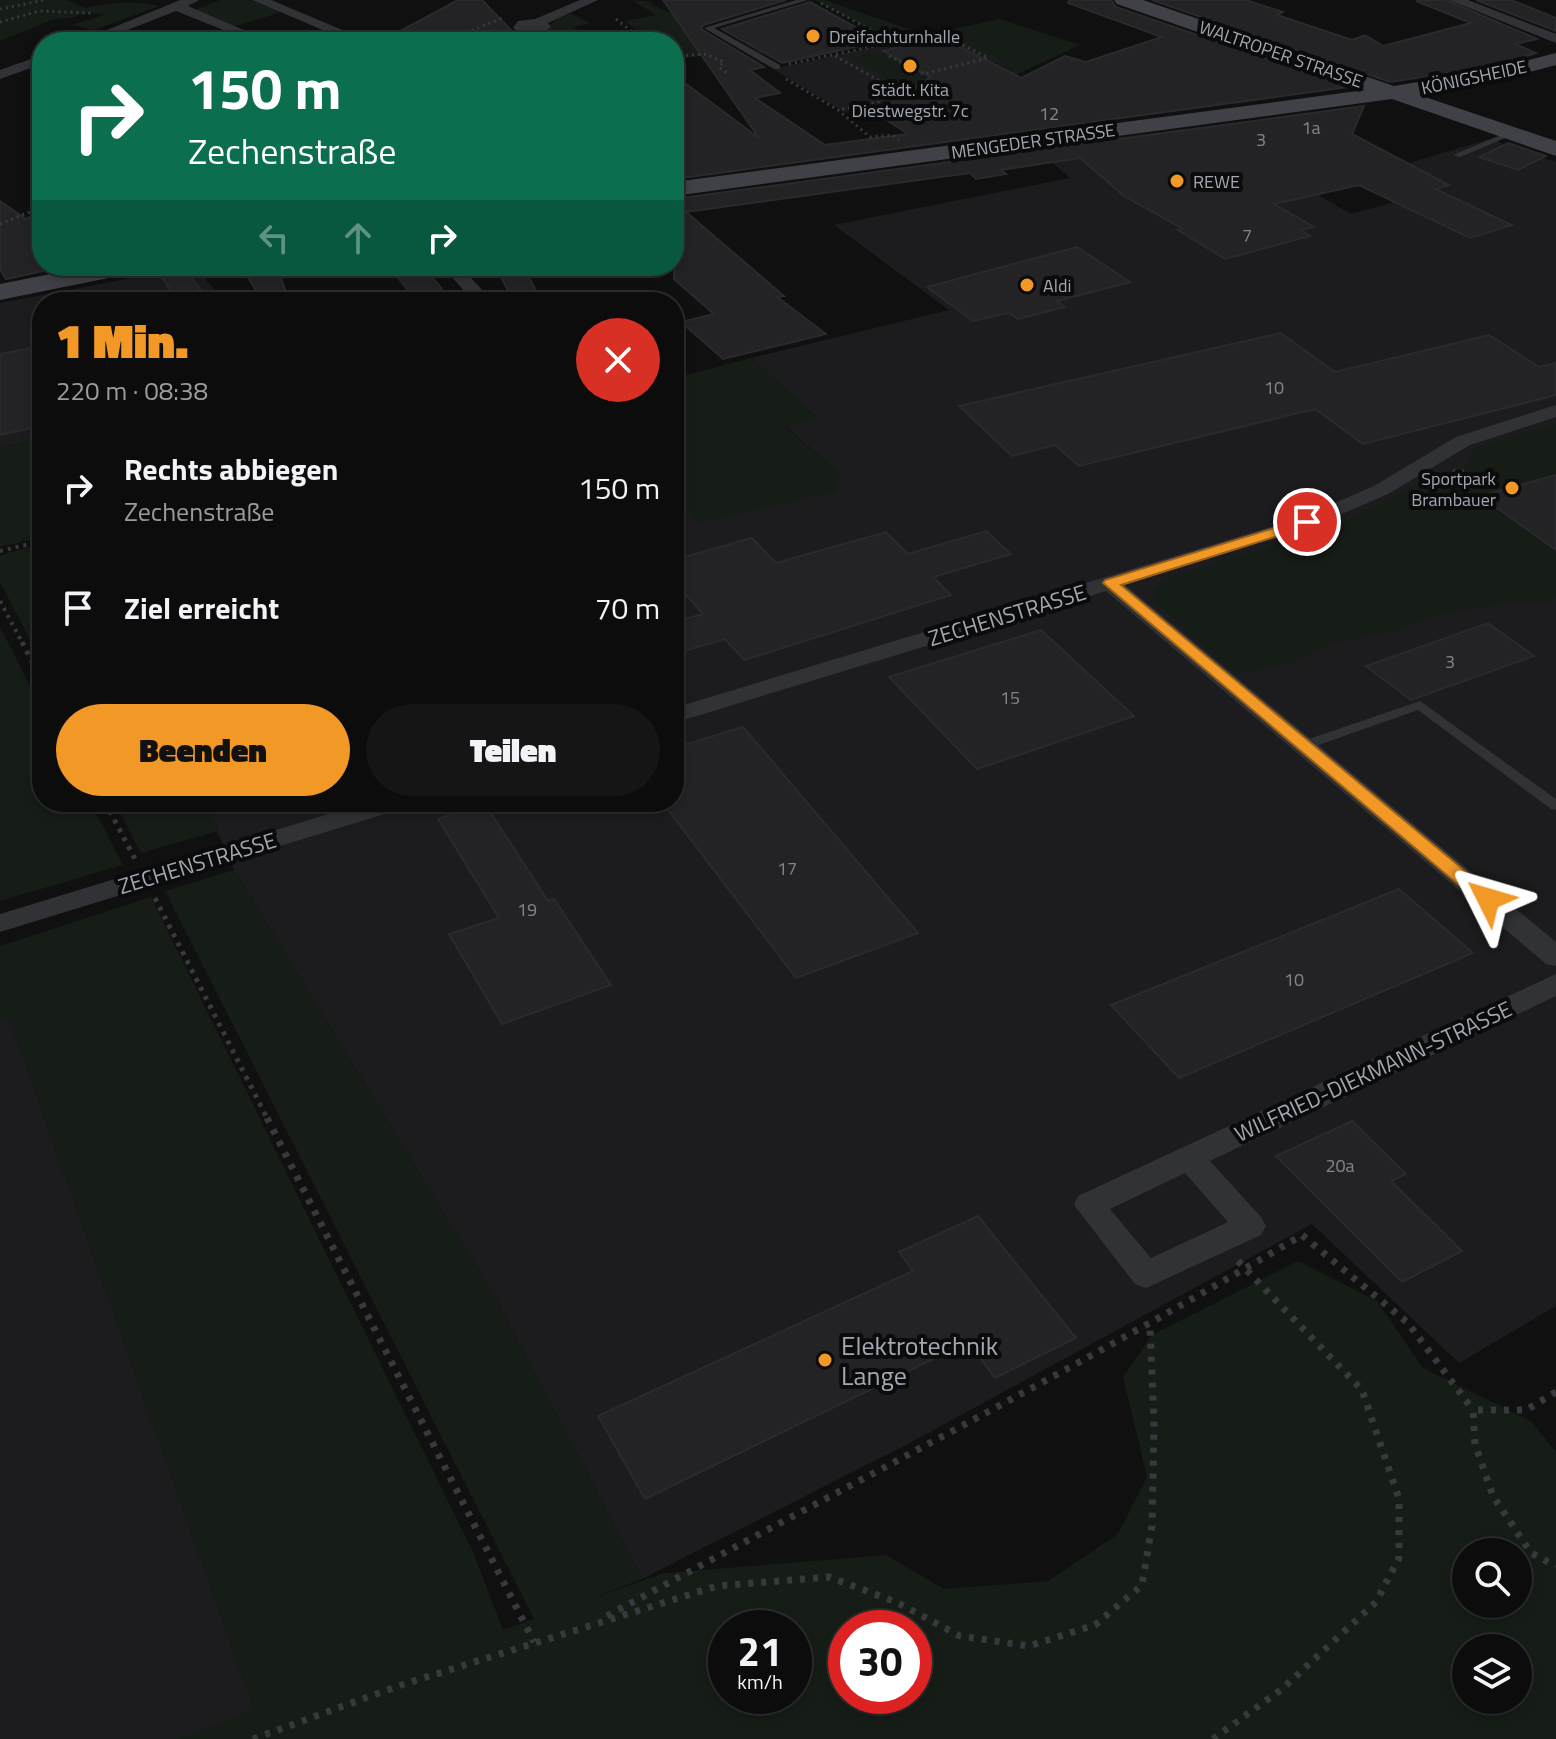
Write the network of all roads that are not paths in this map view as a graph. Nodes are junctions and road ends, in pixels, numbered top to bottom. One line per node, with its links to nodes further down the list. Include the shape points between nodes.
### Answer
1 (259, 0): 11 (street)
2 (591, 0): 8 (street)
3 (804, 0): 16 (lane, via 708,28)
4 (1124, 0): 18 (main road, WALTROPER STRASSE)
5 (1456, 0): 13 (street)
6 (181, 2): 9 (street); 10 (street)
7 (542, 2): 8 (street)
8 (567, 8): 12 (street)
9 (109, 32)
10 (244, 32)
11 (340, 32)
12 (537, 32)
13 (1556, 39)
14 (1556, 59): 18 (main road, KÖNIGSHEIDE)
15 (32, 63): 17 (street)
16 (777, 67)
17 (0, 75)
18 (1392, 93): 19 (main road, WALTROPER STRASSE); 22 (main road, MENGEDER STRASSE)
19 (1511, 134): 20 (main road, WALTROPER STRASSE); 21 (lane)
20 (1556, 149)
21 (1457, 155)
22 (684, 188)
23 (66, 276): 25 (main road)
24 (460, 276): 26 (street)
25 (0, 292)
26 (475, 292)
27 (1556, 411): 28 (street, ZECHENSTRASSE, via 1463,441 1343,509)
28 (1110, 583): 29 (street, ZECHENSTRASSE); 30 (street)
29 (684, 713)
30 (1305, 745): 31 (lane, via 1420,705); 34 (street)
31 (1556, 806)
32 (362, 812): 33 (street, ZECHENSTRASSE)
33 (0, 923)
34 (1556, 957)
35 (1556, 984): 36 (street, WILFRIED-DIEKMANN-STRASSE)
36 (1190, 1158): 36 (street, WILFRIED-DIEKMANN-STRASSE, via 1089,1205 1146,1275 1250,1226)

